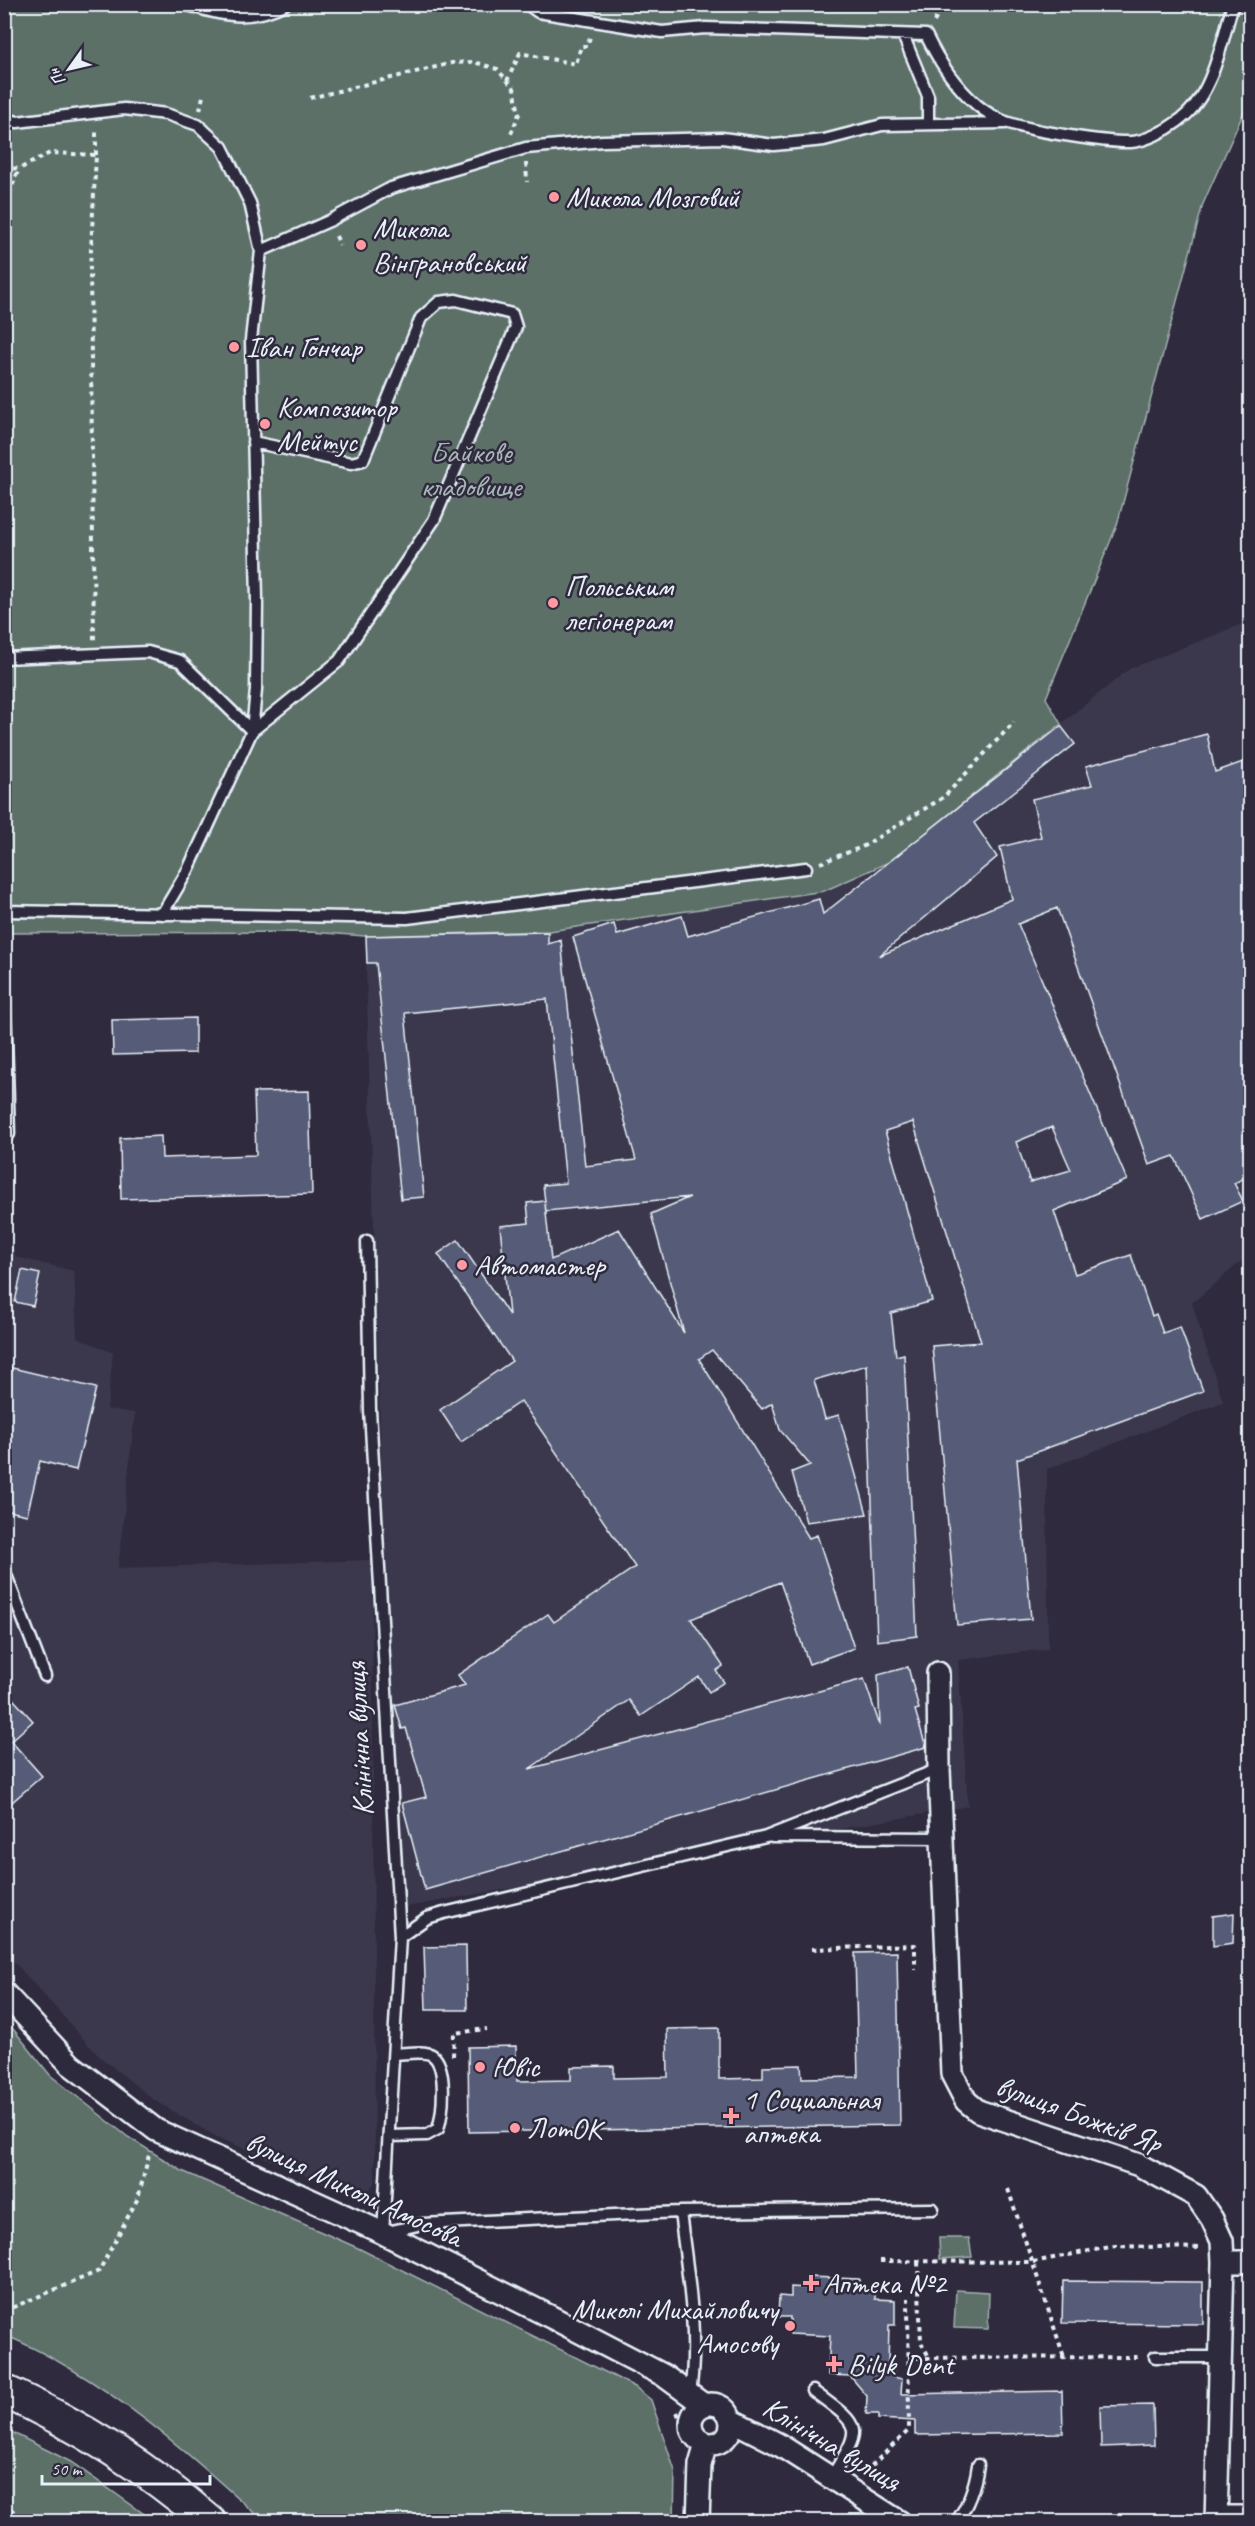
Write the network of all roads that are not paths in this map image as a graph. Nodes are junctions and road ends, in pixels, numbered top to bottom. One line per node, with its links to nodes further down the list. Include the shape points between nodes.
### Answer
1 (184, 4): 2 (lane, via 233,17 252,16)
2 (285, 4)
3 (527, 4): 5 (lane, via 538,12 662,32 705,28)
4 (1233, 4): 8 (lane, via 1200,99 1179,122 1132,142)
5 (903, 35): 7 (lane, via 928,96); 8 (lane, via 926,35 940,64 978,106)
6 (4, 118): 9 (lane, via 17,122 124,110 166,114 198,125 222,147 245,194)
7 (928, 123): 8 (lane); 9 (lane, via 882,125 824,140 774,145 722,138 603,141 526,148 391,188)
8 (1008, 123)
9 (261, 251): 10 (lane, via 251,340)
10 (253, 442): 12 (lane, via 257,612); 12 (lane, via 351,463 363,460 421,318 439,302 456,300 512,314 516,327 434,520 339,661)
11 (4, 658): 12 (lane, via 148,652 180,661)
12 (252, 731): 15 (lane, via 188,870)
13 (806, 868): 15 (lane, via 407,918)
14 (4, 911): 15 (lane)
15 (162, 914)
16 (4, 967): 17 (lane)
17 (9, 1134)
18 (367, 1241): 25 (lane, Клінічна вулиця, via 370,1410)
19 (4, 1570): 21 (lane)
20 (938, 1673): 22 (street, вулиця Божків Яр)
21 (45, 1677)
22 (939, 1769): 23 (lane); 24 (street, вулиця Божків Яр)
23 (766, 1837): 24 (lane); 25 (lane, via 428,1917)
24 (943, 1838): 32 (street, вулиця Божків Яр, via 952,2074 966,2101 993,2118 1153,2171 1196,2196 1212,2219)
25 (400, 1937): 27 (lane, Клінічна вулиця)
26 (4, 1993): 31 (street, вулиця Миколи Амосова, via 71,2065 156,2130)
27 (394, 2054): 28 (lane, Клінічна вулиця); 28 (lane, via 434,2056 441,2071 443,2115 438,2129 427,2135)
28 (390, 2136): 31 (lane, Клінічна вулиця)
29 (933, 2209): 30 (lane)
30 (680, 2212): 31 (lane, via 422,2224); 38 (lane)
31 (383, 2233): 38 (street, вулиця Миколи Амосова, via 663,2375)
32 (1223, 2256): 33 (street); 35 (street, вулиця Божків Яр)
33 (1251, 2262)
34 (1155, 2357): 35 (lane)
35 (1221, 2357): 44 (street, вулиця Божків Яр)
36 (4, 2391): 45 (main road, via 96,2438 151,2474)
37 (813, 2391): 42 (lane, via 841,2411 854,2427 855,2439)
38 (697, 2399): 39 (street, via 724,2408); 40 (street, via 691,2425 695,2437)
39 (731, 2420): 40 (street, via 725,2439); 42 (street, Клінічна вулиця)
40 (706, 2444): 46 (street, via 700,2465)
41 (978, 2465): 48 (lane, via 966,2509)
42 (831, 2478): 47 (street, Клінічна вулиця)
43 (1251, 2517): 44 (street)
44 (1216, 2519)
45 (210, 2522)
46 (698, 2522)
47 (900, 2522)
48 (956, 2522)

